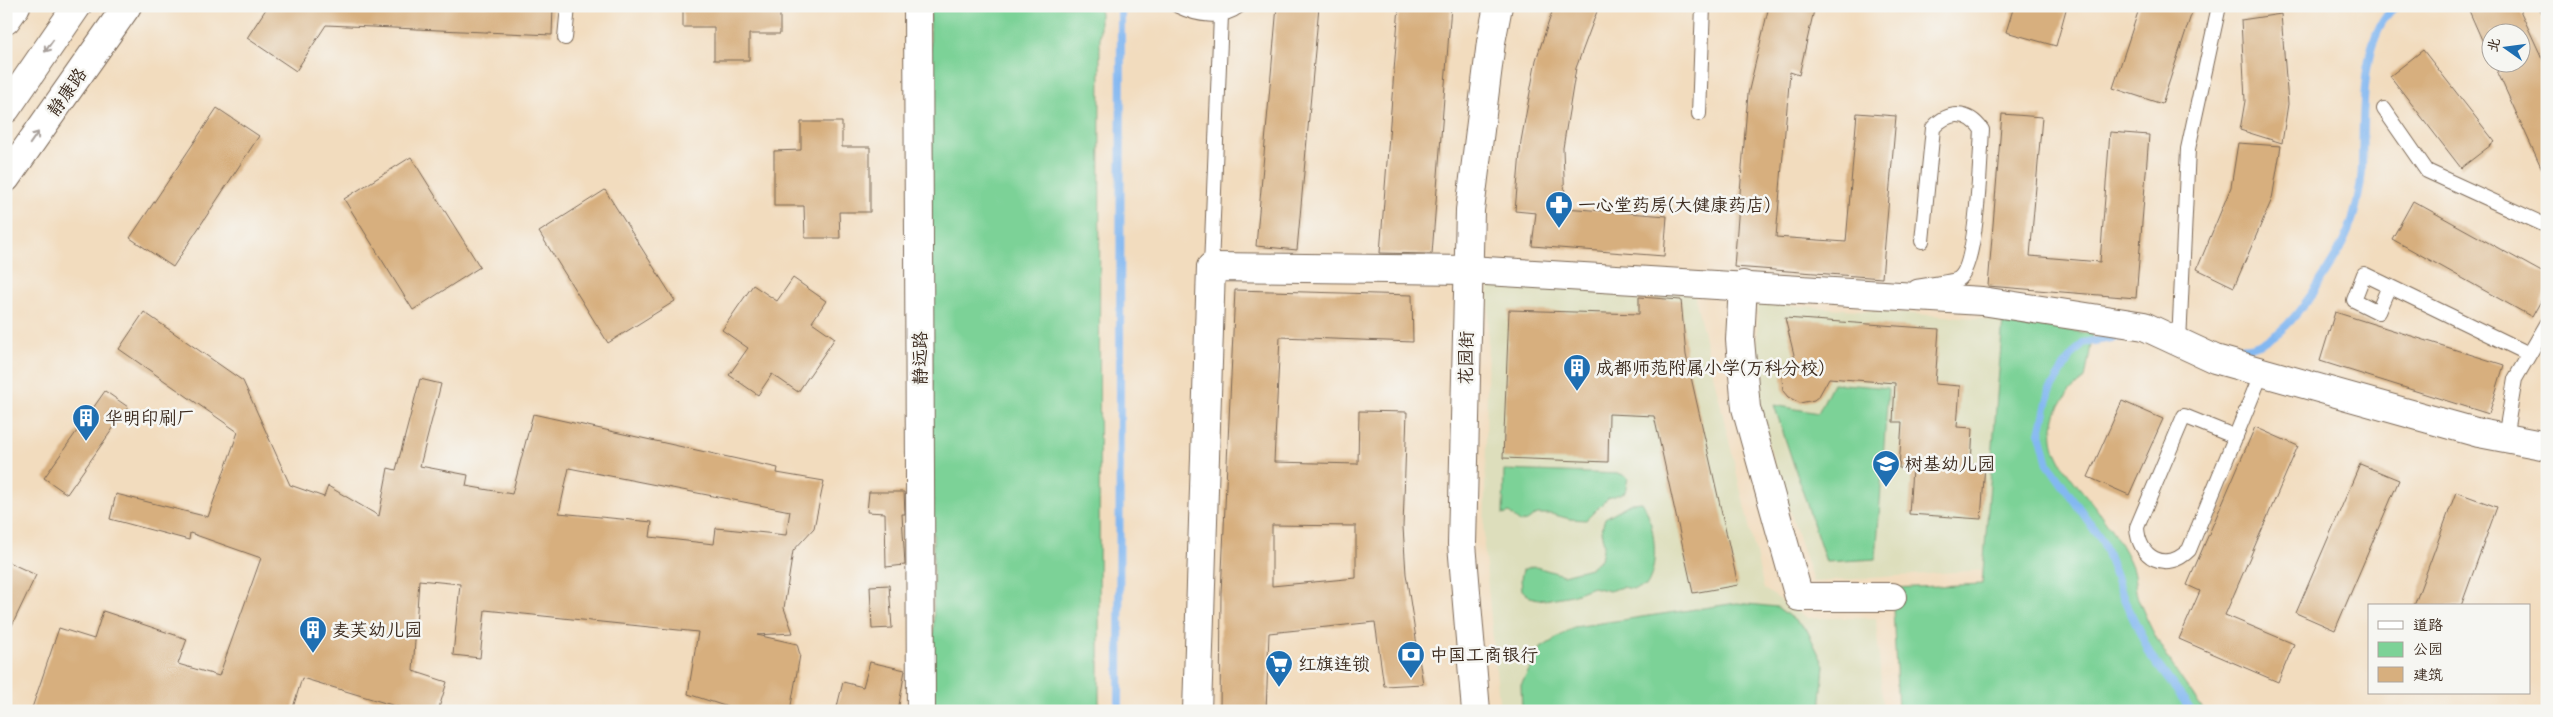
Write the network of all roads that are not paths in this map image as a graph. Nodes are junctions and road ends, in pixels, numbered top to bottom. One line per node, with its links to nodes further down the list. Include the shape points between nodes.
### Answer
1 (16, 6): 12 (street)
2 (77, 6): 14 (street, one-way to 14)
3 (127, 6): 17 (street, 静康路, one-way to 3)
4 (568, 6): 13 (lane)
5 (918, 6): 33 (street, 静远路)
6 (1178, 6): 11 (lane, via 1204,15)
7 (1239, 6): 11 (lane)
8 (1498, 6): 21 (street, 花园街, via 1490,42 1470,210)
9 (1702, 6): 16 (lane)
10 (2219, 6): 26 (lane, via 2188,150)
11 (1221, 15): 20 (lane)
12 (6, 20)
13 (565, 38)
14 (6, 109)
15 (2384, 109): 18 (lane, via 2427,171)
16 (1699, 114)
17 (6, 178)
18 (2547, 226)
19 (1922, 241): 24 (lane, via 1933,128 1942,118 1959,115 1976,122 1982,130 1973,246 1966,271 1957,280 1916,287)
20 (1211, 267): 21 (street); 34 (street)
21 (1469, 270): 22 (street); 35 (street, 花园街, via 1462,544)
22 (1743, 285): 24 (street); 32 (street, via 1740,340 1746,408 1799,597)
23 (2389, 286): 27 (lane)
24 (1911, 296): 26 (street, via 1982,301 2144,326)
25 (2547, 324): 27 (lane)
26 (2179, 342): 28 (street, via 2215,359)
27 (2529, 354): 30 (lane, via 2515,380)
28 (2262, 372): 29 (lane); 30 (street)
29 (2236, 437): 29 (lane, via 2189,550 2180,559 2161,562 2144,552 2137,542 2137,527 2184,416)
30 (2505, 438): 31 (street)
31 (2547, 446)
32 (1892, 597)
33 (921, 711)
34 (1197, 711)
35 (1476, 711)

